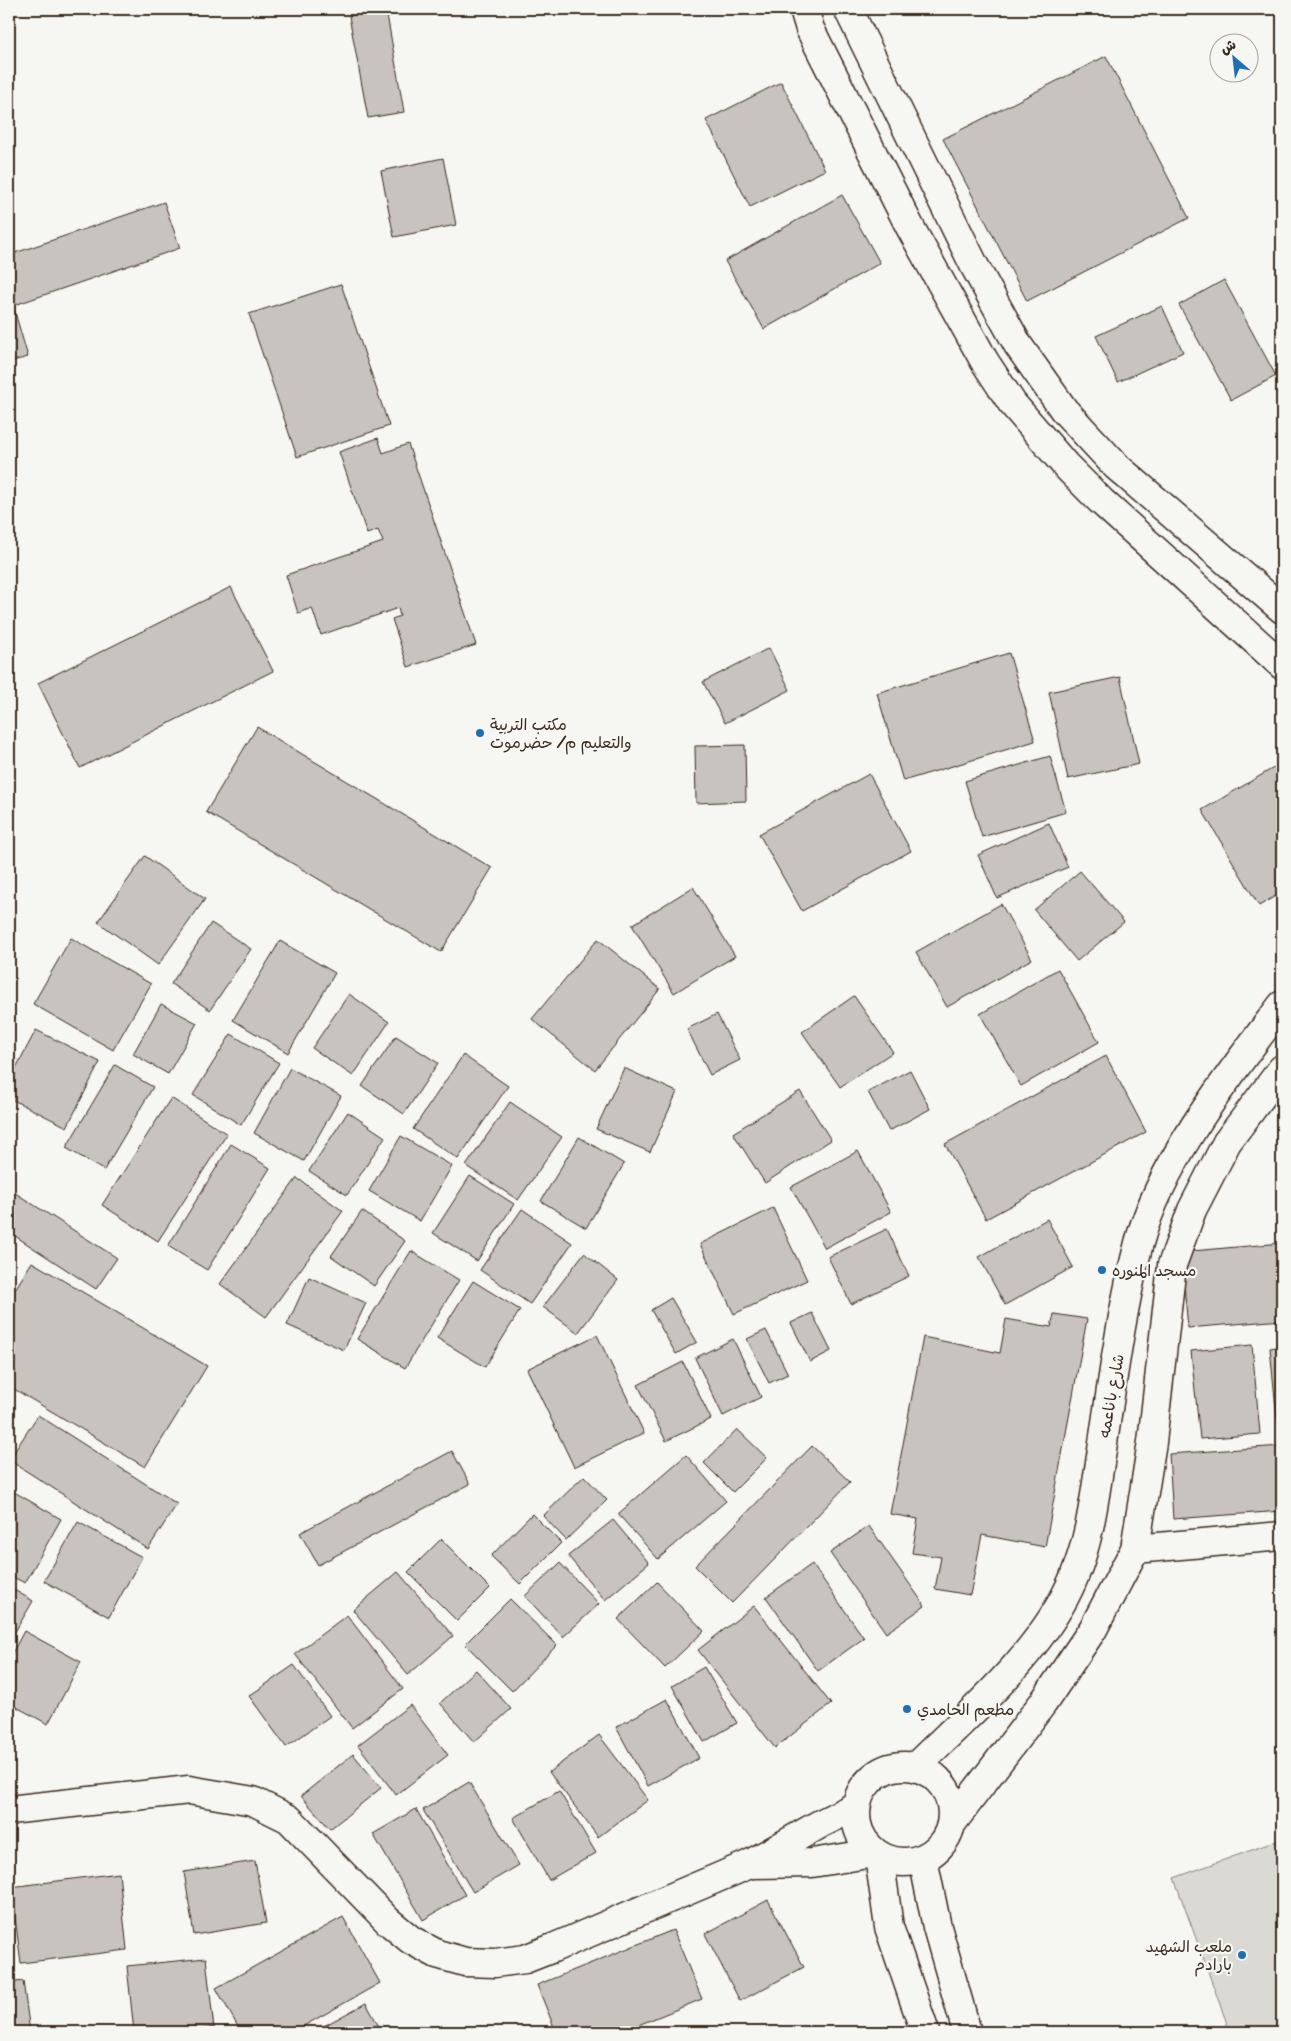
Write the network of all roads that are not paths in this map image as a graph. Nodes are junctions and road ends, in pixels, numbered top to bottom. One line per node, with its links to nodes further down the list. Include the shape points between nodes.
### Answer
1 (804, 9): 5 (street, via 810,29 910,227 1012,403 1074,474)
2 (848, 9): 3 (street, via 970,256 1018,345 1064,410 1116,466)
3 (1248, 580): 4 (street); 5 (street)
4 (1282, 609)
5 (1220, 610): 6 (street)
6 (1282, 665)
7 (1282, 1005): 11 (street, شارع باناعمه, via 1174,1161 1151,1206 1132,1272 1091,1524 1074,1578 1044,1630 1000,1683)
8 (1282, 1069): 10 (street, via 1227,1142 1192,1210 1172,1265)
9 (1282, 1536): 10 (street)
10 (1136, 1549): 14 (street, via 1092,1629 1043,1703)
11 (915, 1767): 12 (street, via 889,1768 877,1774 860,1793); 14 (street, via 929,1772 949,1794)
12 (856, 1806): 15 (street, via 856,1824 862,1840); 17 (street)
13 (9, 1810): 17 (street, via 189,1790 253,1801 289,1819 388,1921 411,1940 437,1954 466,1962 525,1959)
14 (952, 1824): 16 (street, via 937,1850)
15 (877, 1854): 16 (street, via 893,1862); 17 (street, via 812,1864); 18 (street, via 889,1927)
16 (923, 1859): 19 (street, via 937,1927)
17 (750, 1864)
18 (926, 2032)
19 (967, 2032)

